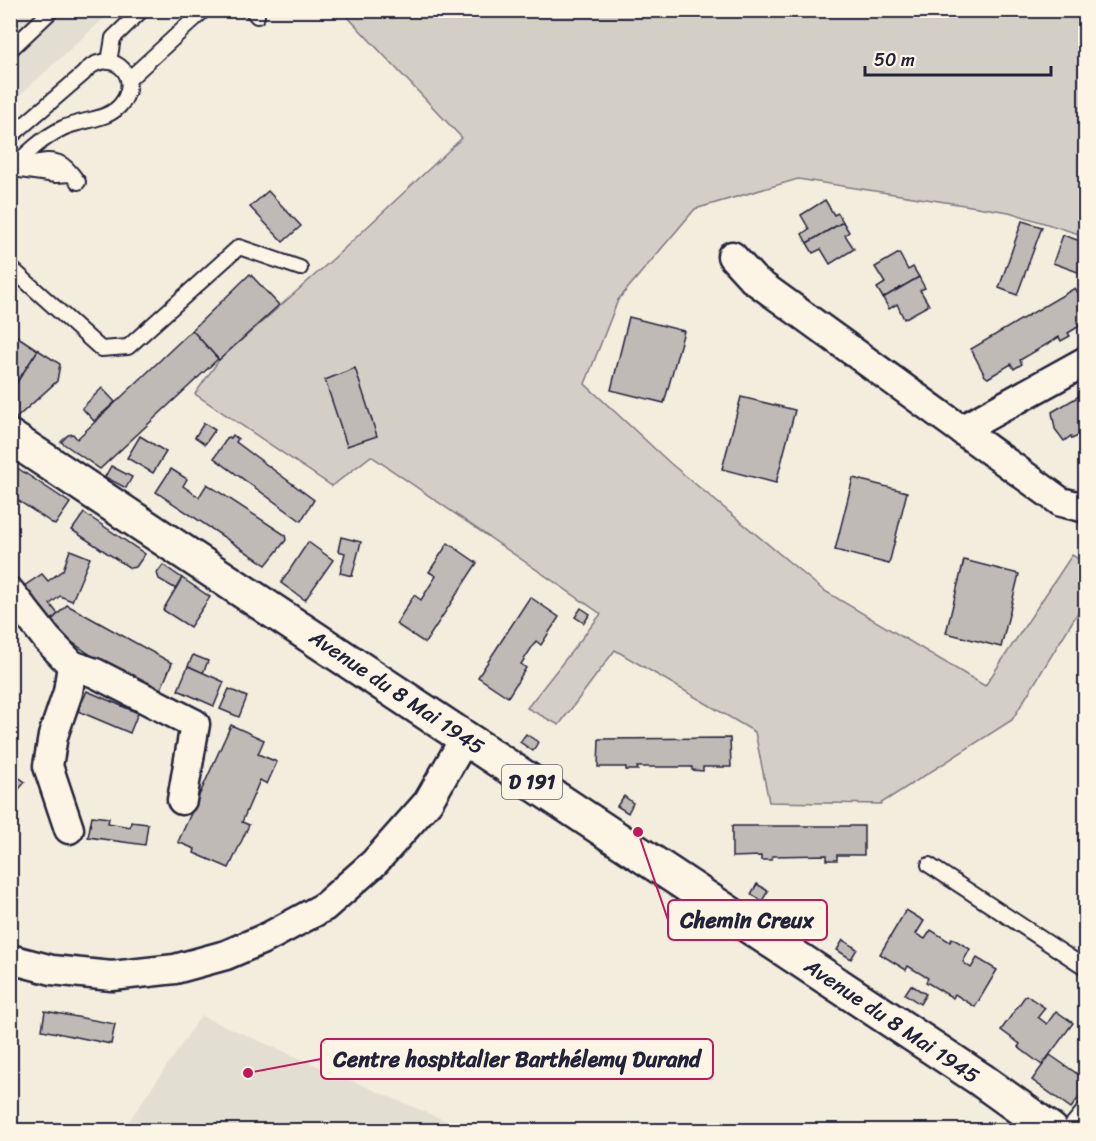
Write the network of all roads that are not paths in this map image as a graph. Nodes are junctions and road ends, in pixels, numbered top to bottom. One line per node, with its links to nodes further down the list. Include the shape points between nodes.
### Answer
1 (142, 10): 5 (lane, via 113,38)
2 (204, 10): 6 (lane)
3 (49, 13): 4 (lane)
4 (10, 50)
5 (108, 62): 6 (lane, via 117,64); 7 (lane, via 90,66)
6 (129, 79): 8 (lane, via 129,93 113,113 63,128 22,156)
7 (10, 137)
8 (12, 170): 9 (lane, via 38,162 57,162)
9 (74, 178)
10 (732, 256): 14 (street, via 753,279)
11 (10, 267): 12 (lane, via 101,349 128,347 239,248)
12 (300, 268)
13 (1086, 361): 14 (street)
14 (963, 429): 16 (street, via 1061,502)
15 (10, 437): 19 (main road, Avenue du 8 Mai 1945 / D 191)
16 (1086, 508)
17 (10, 592): 18 (street)
18 (72, 665): 20 (street, via 195,724); 21 (street, via 48,766)
19 (465, 738): 23 (street, via 428,802 374,863 324,907 268,938 175,969 112,976 52,970); 26 (main road, Avenue du 8 Mai 1945 / D 191, via 980,1079)
20 (182, 800)
21 (69, 829)
22 (929, 865): 24 (lane)
23 (10, 959)
24 (1086, 968)
25 (1086, 1108): 27 (lane)
26 (1051, 1131)
27 (1068, 1131)

